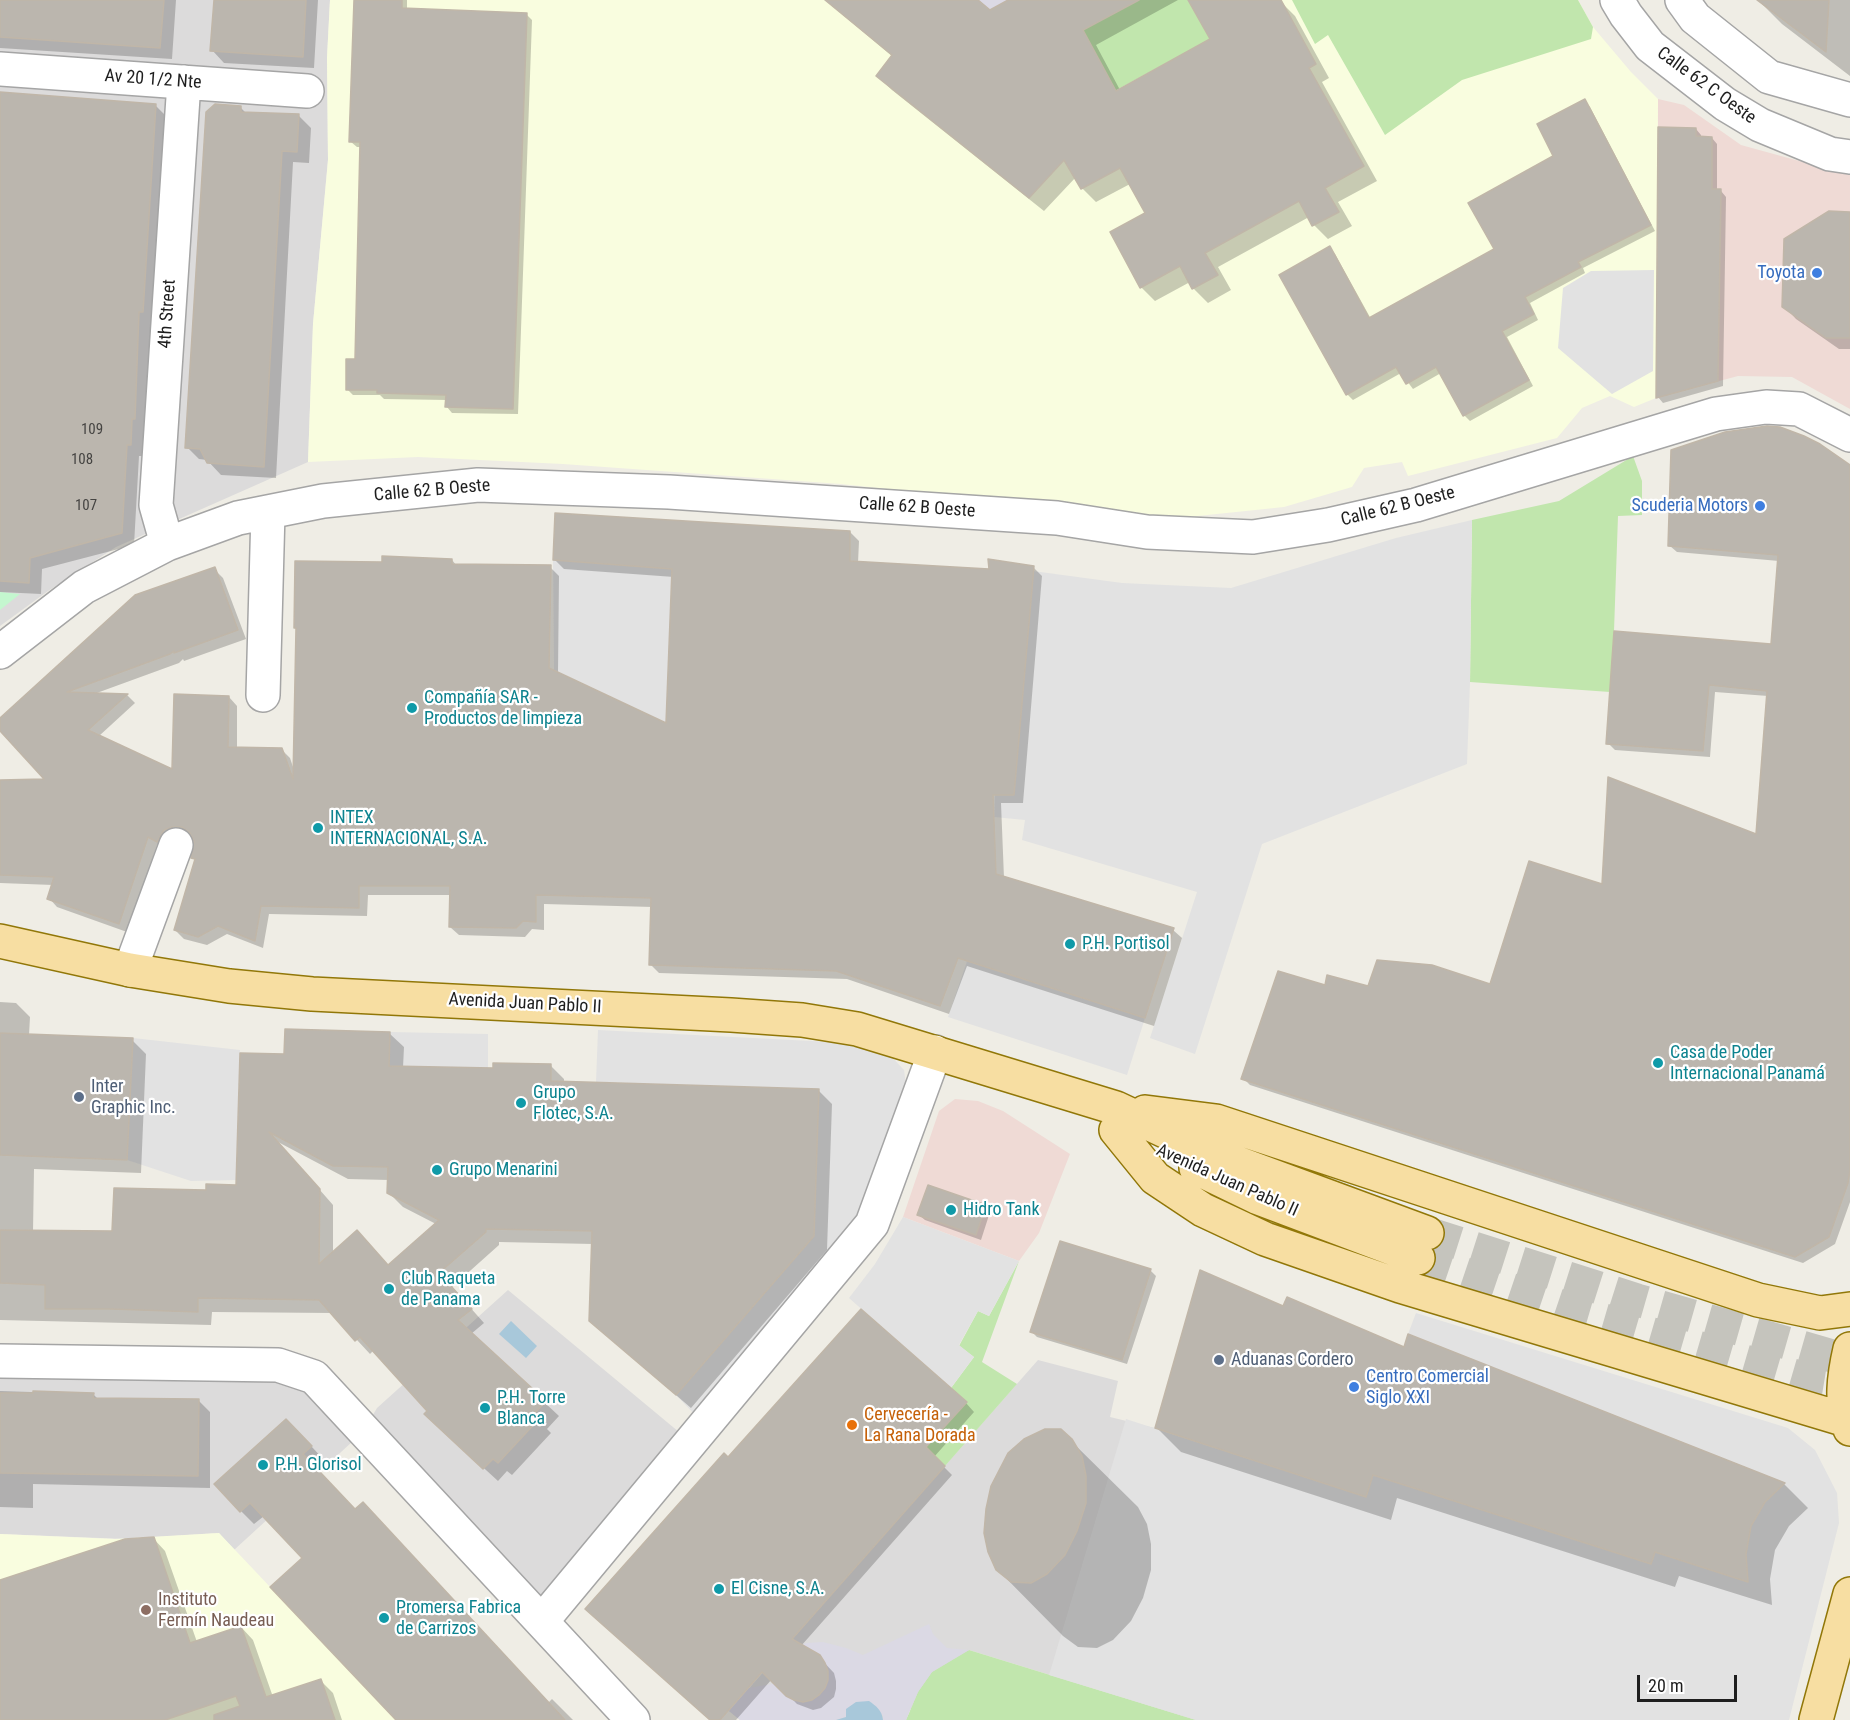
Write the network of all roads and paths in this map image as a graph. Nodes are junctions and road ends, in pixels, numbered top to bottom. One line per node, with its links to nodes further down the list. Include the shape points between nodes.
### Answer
1 (1617, 0): 7 (street, Calle 62 C Oeste, via 1650,46 1725,104 1760,125 1830,154)
2 (1682, 0): 6 (street, via 1695,18 1769,77)
3 (0, 69): 4 (street, Av 20 1/2 Nte)
4 (184, 82): 5 (street, Av 20 1/2 Nte); 10 (street, 4th Street, via 156,505)
5 (306, 91)
6 (1850, 100)
7 (1850, 157)
8 (1850, 435): 9 (street, Calle 62 B Oeste, via 1798,409 1766,407 1716,414 1416,505 1253,537 1147,532 1057,518 904,507 478,485 323,501)
9 (268, 512): 10 (street, Calle 62 B Oeste, via 238,518); 12 (street)
10 (167, 544): 11 (street, Calle 62 B Oeste, via 84,587)
11 (0, 652)
12 (263, 695)
13 (176, 845): 15 (street)
14 (0, 941): 15 (main road, Avenida Juan Pablo II)
15 (130, 970): 16 (main road, Avenida Juan Pablo II, via 312,994 802,1020 857,1029)
16 (935, 1052): 17 (main road, Avenida Juan Pablo II, via 1045,1085); 24 (street, via 872,1224)
17 (1116, 1119): 18 (main road, Avenida Juan Pablo II, via 1216,1155); 19 (main road, via 1216,1121 1758,1300 1820,1313); 22 (main road, via 1155,1178 1203,1210 1265,1239 1400,1286)
18 (1423, 1245)
19 (1850, 1309)
20 (1850, 1349): 22 (main road, via 1843,1384)
21 (0, 1361): 24 (street, via 278,1365 314,1377)
22 (1848, 1424)
23 (1850, 1594): 25 (main road)
24 (542, 1621): 26 (street)
25 (1842, 1643): 27 (main road)
26 (633, 1720)
27 (1816, 1720)

